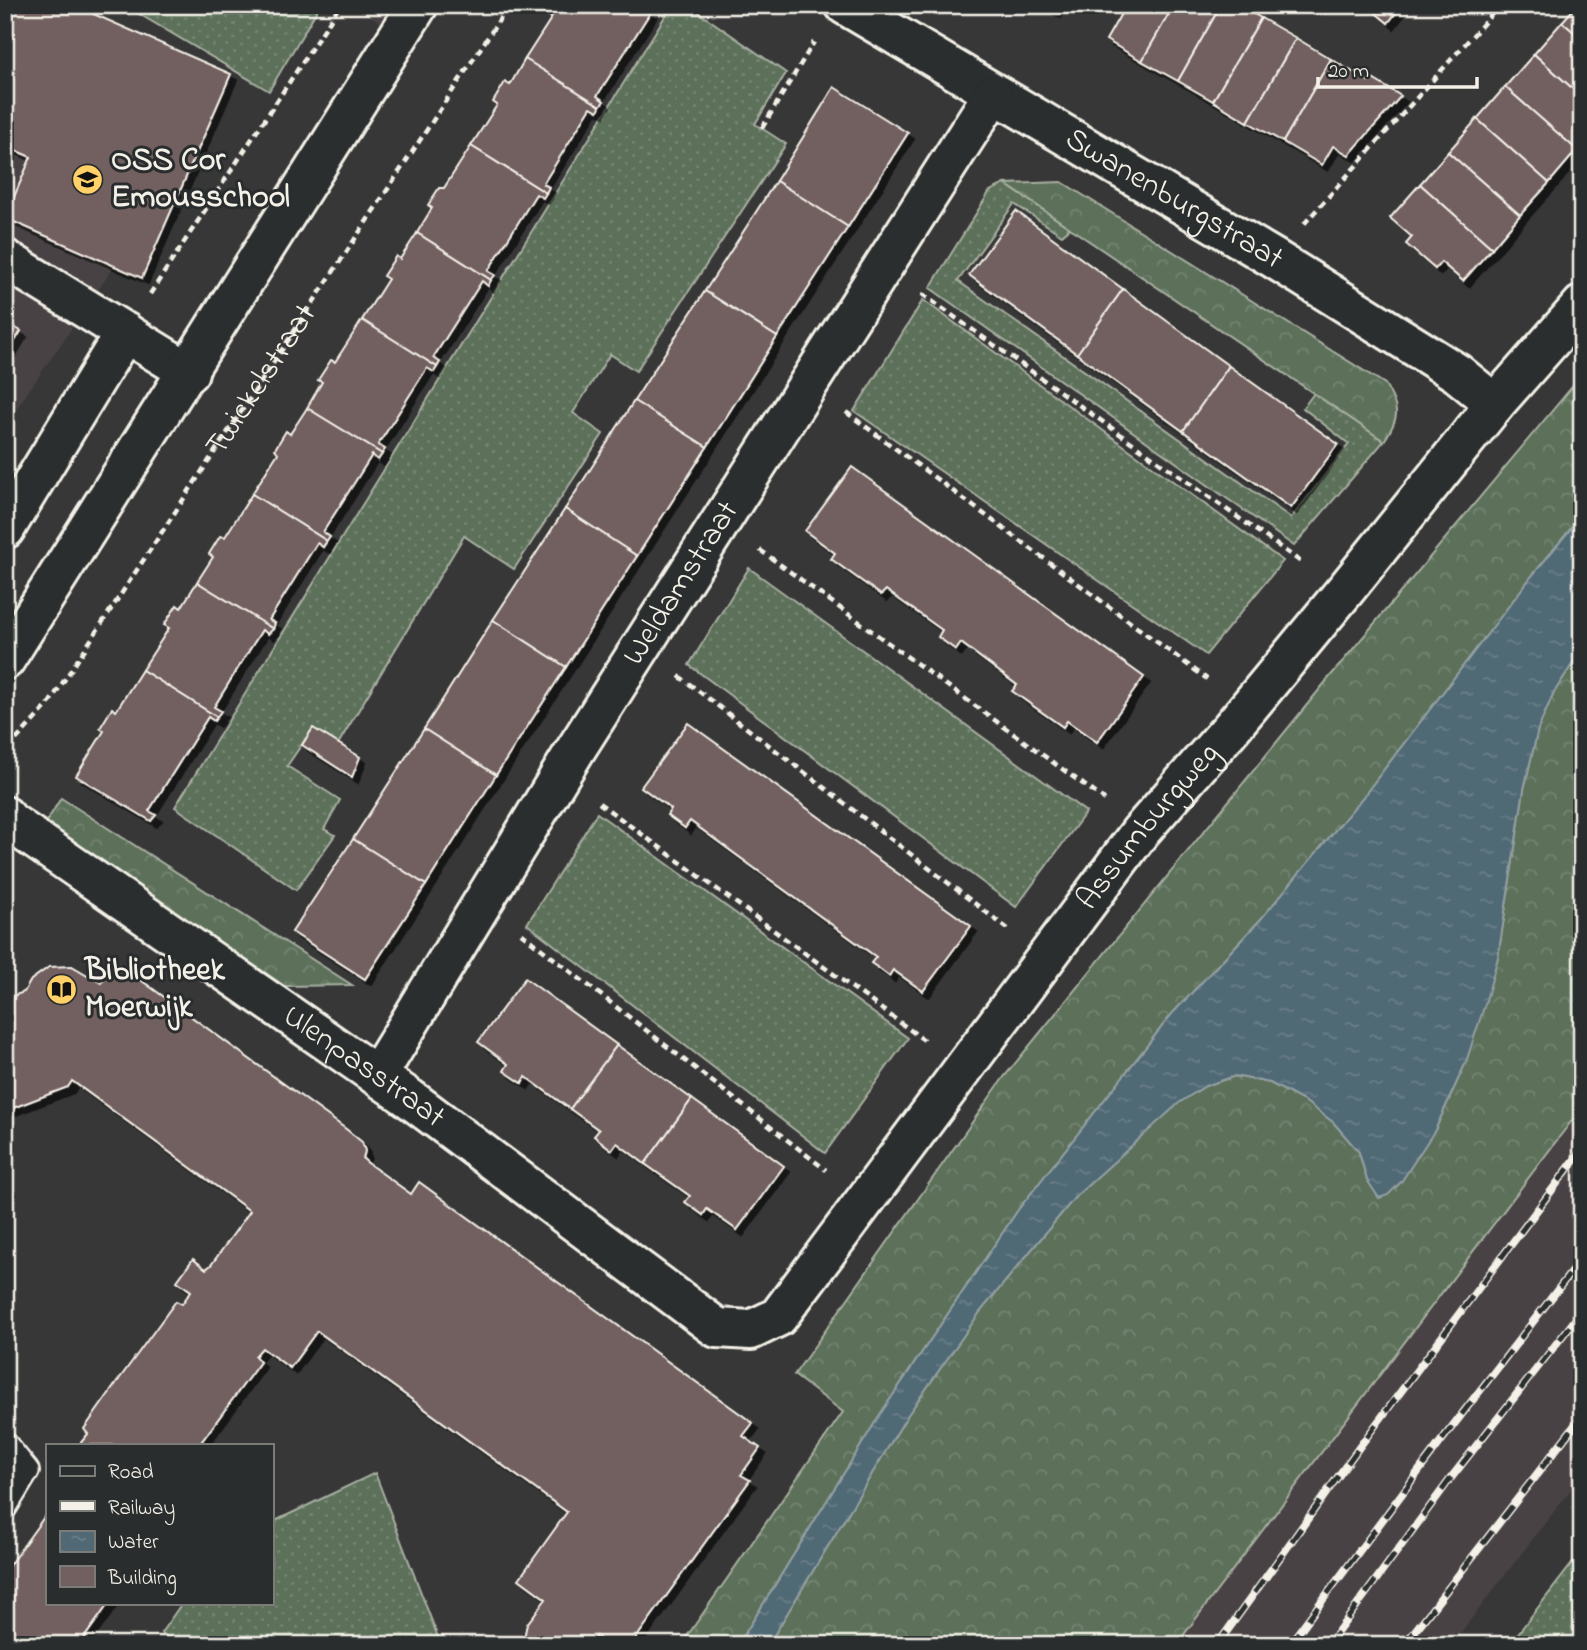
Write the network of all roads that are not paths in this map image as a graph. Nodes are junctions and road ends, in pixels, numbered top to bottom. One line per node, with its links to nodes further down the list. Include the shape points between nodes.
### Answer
1 (418, 5): 7 (street, Twickelstraat)
2 (845, 5): 3 (street, Swanenburgstraat)
3 (993, 94): 8 (street, Swanenburgstraat, via 1273,258 1457,373); 12 (street, Weldamstraat, via 576,749)
4 (5, 259): 6 (street)
5 (1582, 305): 8 (street, Assumburgweg)
6 (125, 332): 7 (street); 9 (street)
7 (189, 372): 10 (street, Twickelstraat)
8 (1495, 404): 13 (street, Assumburgweg, via 1348,588 1140,832 778,1317 751,1330)
9 (5, 529)
10 (5, 660)
11 (5, 816): 12 (street, Ulenpasstraat)
12 (377, 1076): 13 (street, Ulenpasstraat)
13 (717, 1328)
14 (5, 1444): 15 (lane, via 27,1471)
15 (5, 1507)

